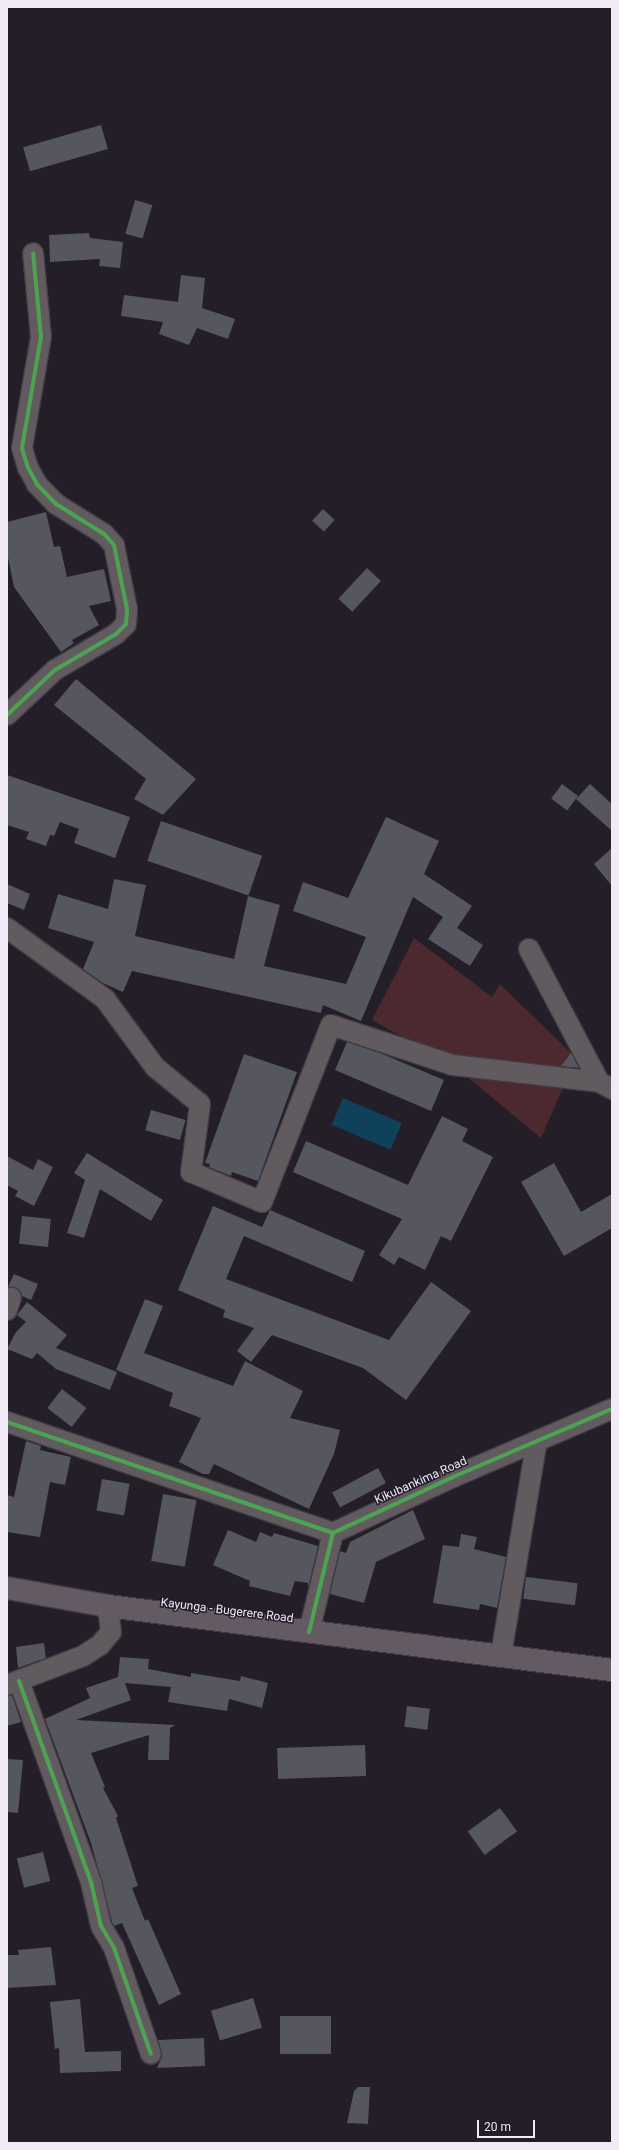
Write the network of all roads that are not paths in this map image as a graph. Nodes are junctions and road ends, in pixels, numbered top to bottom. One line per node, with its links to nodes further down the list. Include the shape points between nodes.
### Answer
1 (33, 253): 2 (street, via 41,337 22,448 28,468 37,484 56,504 104,534 114,545 127,609 126,624 116,634 55,670)
2 (7, 715)
3 (7, 928): 5 (street, via 105,999 155,1067 200,1104 191,1172 262,1202 331,1025 453,1065)
4 (528, 949): 5 (street)
5 (605, 1086)
6 (612, 1409): 8 (street, Kikubankima Road)
7 (7, 1422): 9 (street)
8 (537, 1441): 9 (street, Kikubankima Road, via 370,1514); 13 (street)
9 (333, 1533): 12 (street)
10 (7, 1588): 11 (main road, Kayunga - Bugerere Road)
11 (108, 1606): 12 (main road, Kayunga - Bugerere Road); 15 (street, via 111,1632 100,1645 83,1656)
12 (308, 1632): 13 (main road, Kayunga - Bugerere Road)
13 (501, 1655): 14 (main road, Kayunga - Bugerere Road)
14 (612, 1670)
15 (13, 1683): 16 (street, via 91,1882 102,1926 114,1948)
16 (151, 2054)

